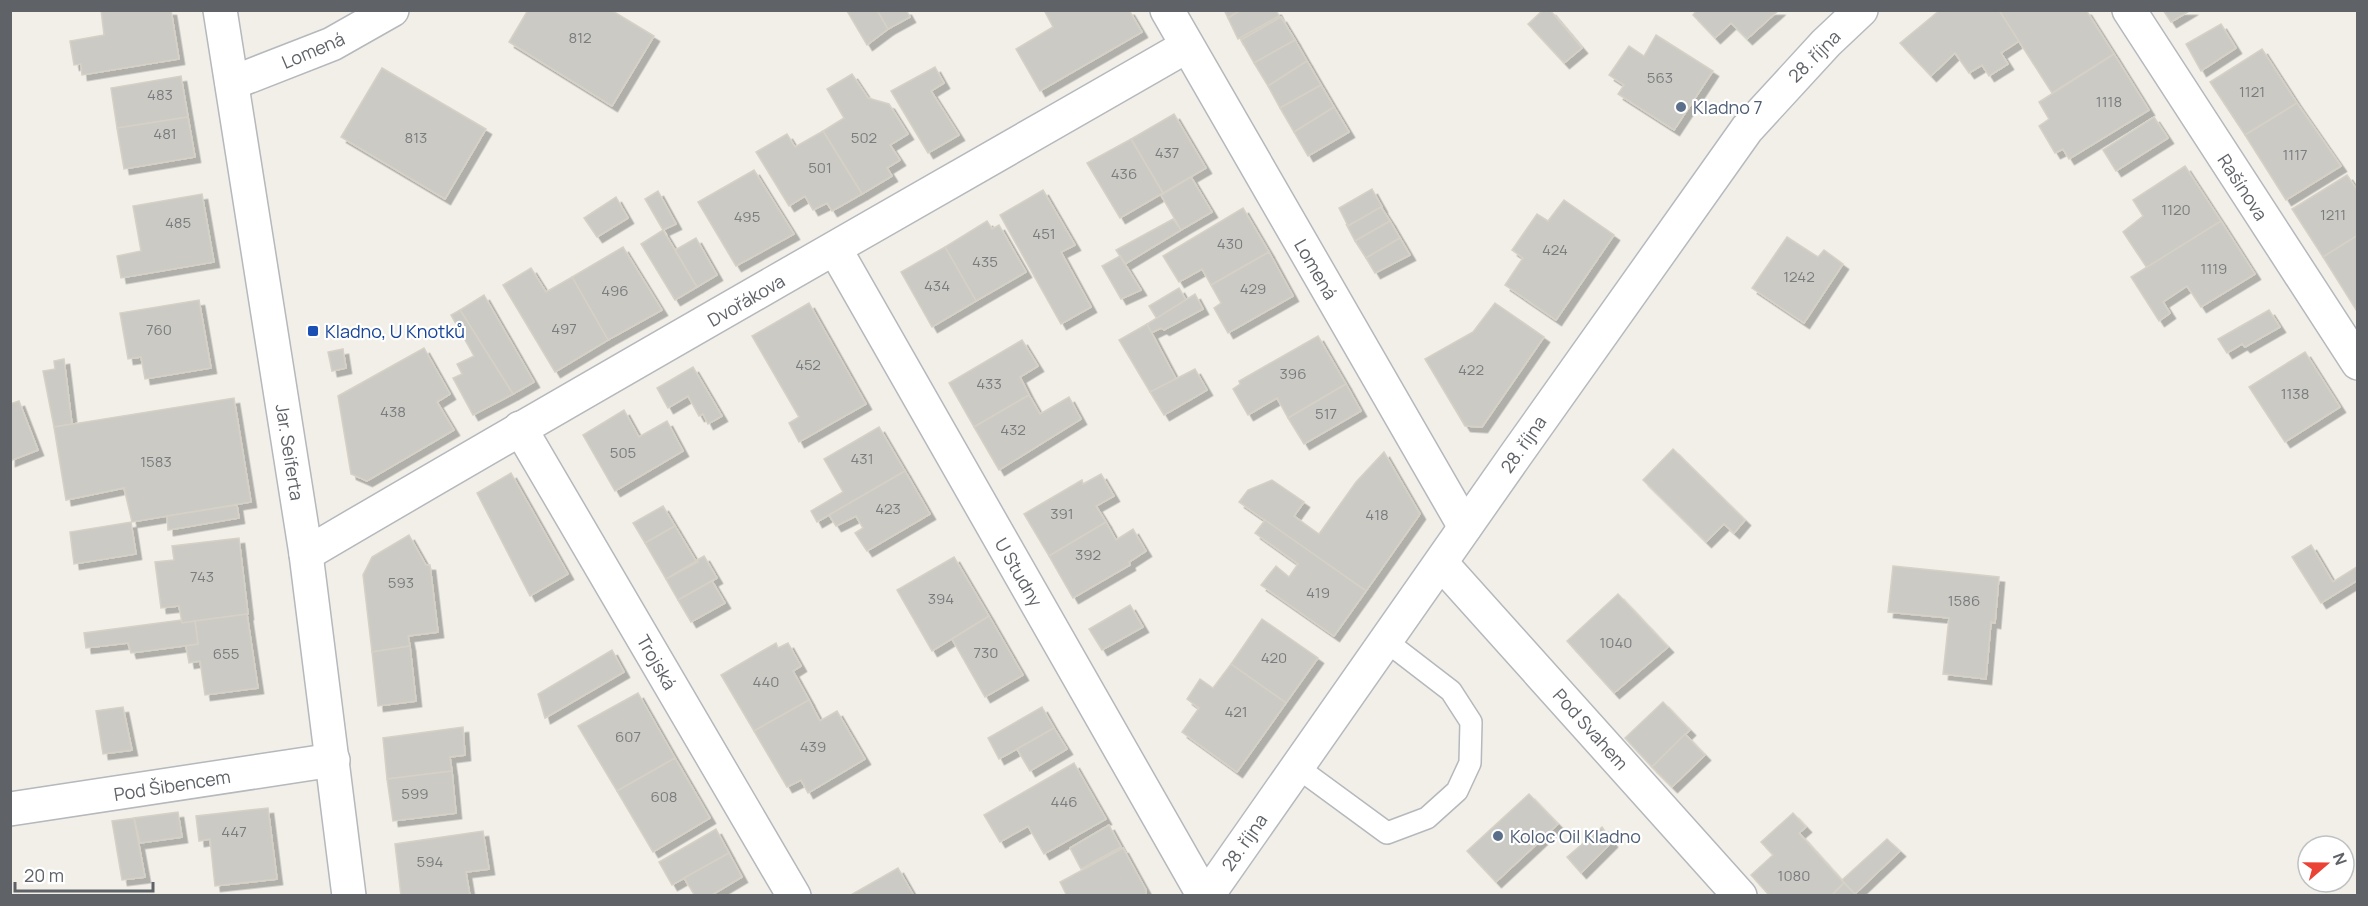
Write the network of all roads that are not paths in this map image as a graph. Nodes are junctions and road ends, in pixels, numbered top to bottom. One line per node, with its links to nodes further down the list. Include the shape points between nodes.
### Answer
1 (220, 10): 7 (street, Jar. Seiferta)
2 (392, 10): 7 (street, Lomená, via 332,44)
3 (1167, 10): 6 (street, Lomená)
4 (1861, 10): 11 (street, 28. října, via 1748,129)
5 (2129, 10): 9 (street, Rašínova)
6 (1187, 45): 8 (street, Dvořákova); 11 (street, Lomená)
7 (232, 83): 12 (street, Jar. Seiferta)
8 (835, 249): 10 (street, Dvořákova); 20 (street, U Studny)
9 (2358, 363)
10 (520, 428): 12 (street, Dvořákova); 19 (street, Trojská)
11 (1465, 527): 13 (street, 28. října)
12 (306, 554): 15 (street, Jar. Seiferta)
13 (1441, 562): 14 (street, 28. října); 21 (street, Pod Svahem)
14 (1386, 641): 16 (street, 28. října); 16 (lane, via 1451,691 1471,723 1470,764 1457,791 1427,818 1387,833)
15 (333, 760): 17 (street, Pod Šibencem); 18 (street, Jar. Seiferta)
16 (1297, 768): 20 (street, 28. října)
17 (10, 809)
18 (350, 896)
19 (794, 896)
20 (1205, 896)
21 (1740, 896)

